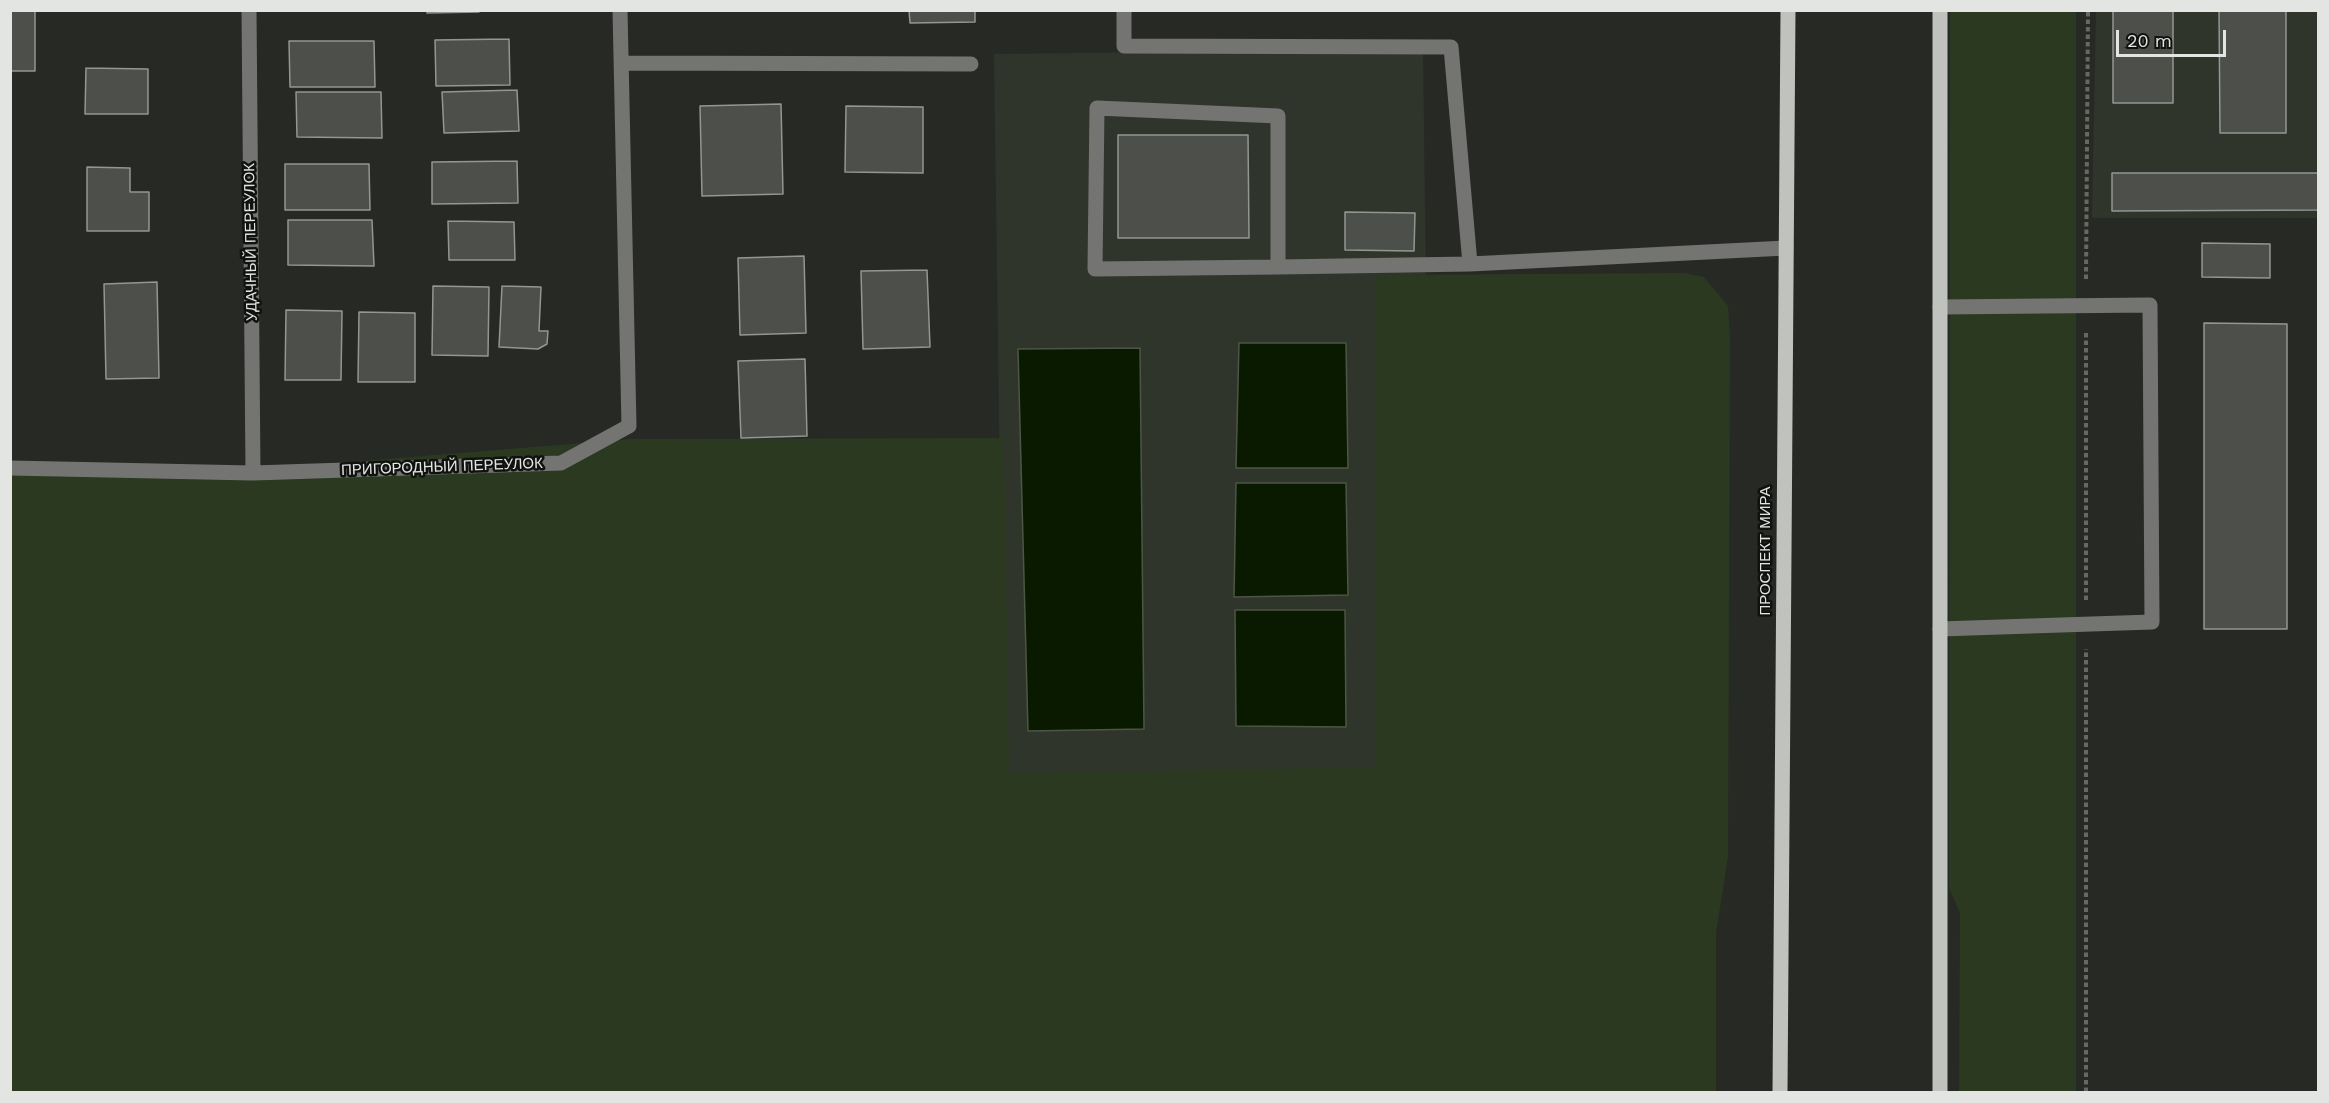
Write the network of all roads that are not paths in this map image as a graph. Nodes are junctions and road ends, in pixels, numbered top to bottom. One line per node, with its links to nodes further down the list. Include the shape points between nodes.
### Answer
1 (249, 10): 13 (street, УДАЧНЫЙ ПЕРЕУЛОК)
2 (620, 10): 6 (street, ПРИГОРОДНЫЙ ПЕРЕУЛОК)
3 (1124, 10): 9 (street, via 1124,46 1451,47)
4 (1788, 10): 8 (main road, ПРОСПЕКТ МИРА)
5 (1940, 10): 11 (main road)
6 (622, 63): 7 (street); 13 (street, ПРИГОРОДНЫЙ ПЕРЕУЛОК, via 629,426 561,463)
7 (971, 64)
8 (1786, 248): 9 (street); 15 (main road, ПРОСПЕКТ МИРА)
9 (1470, 264): 10 (street)
10 (1278, 267): 10 (street, via 1278,116 1097,108 1095,269)
11 (1940, 307): 14 (main road); 14 (street, via 2150,305 2152,622)
12 (10, 468): 13 (street, ПРИГОРОДНЫЙ ПЕРЕУЛОК)
13 (253, 472)
14 (1940, 629): 16 (main road)
15 (1780, 1092)
16 (1940, 1092)

